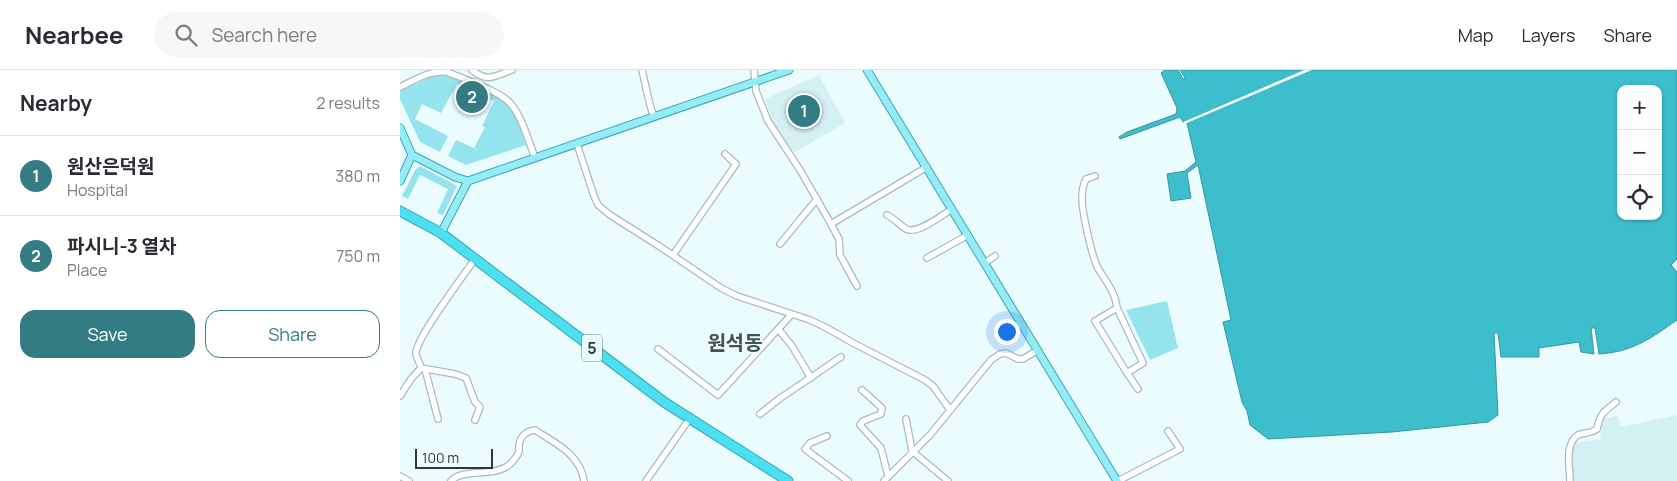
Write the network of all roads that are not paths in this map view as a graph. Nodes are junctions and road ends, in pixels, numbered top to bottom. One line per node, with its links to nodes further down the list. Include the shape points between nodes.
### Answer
1 (472, 70): 2 (street, via 481,78 490,78)
2 (512, 70)
3 (642, 70): 9 (street)
4 (754, 70): 7 (street)
5 (789, 70): 7 (main road)
6 (867, 70): 15 (main road)
7 (755, 82): 9 (main road); 19 (street, via 768,121)
8 (400, 87): 14 (street, via 439,71 499,94 516,110)
9 (654, 117): 11 (main road)
10 (400, 128): 13 (main road)
11 (577, 144): 14 (main road); 27 (street, via 598,205)
12 (725, 154): 27 (street, via 736,164)
13 (412, 155): 17 (main road); 18 (main road)
14 (535, 158): 18 (main road)
15 (927, 167): 20 (main road); 23 (street)
16 (1095, 176): 33 (street, via 1083,184 1082,200 1098,269)
17 (400, 181)
18 (468, 181): 24 (main road)
19 (817, 199): 23 (street); 26 (street)
20 (952, 209): 22 (street, via 915,231 906,229); 25 (main road)
21 (400, 211): 24 (highway, 5)
22 (888, 215)
23 (831, 224): 32 (street, via 839,239 840,255)
24 (442, 233): 30 (highway, 5)
25 (968, 235): 29 (street); 31 (main road)
26 (780, 244)
27 (672, 255): 34 (street, via 721,288)
28 (995, 256): 31 (street)
29 (927, 258)
30 (475, 259): 39 (street, via 421,341 416,354); 48 (highway, 5, via 632,379)
31 (985, 263): 37 (main road)
32 (857, 286)
33 (1117, 308): 40 (street, via 1143,363); 40 (street, via 1095,321)
34 (791, 315): 35 (street); 46 (street, via 825,327 925,380)
35 (778, 330): 36 (street, via 716,393); 41 (street)
36 (658, 349)
37 (1038, 350): 46 (street, via 1023,358 1006,353 991,360); 65 (main road)
38 (841, 357): 41 (street)
39 (423, 369): 44 (street, via 411,379); 50 (street); 51 (street, via 466,378 480,407)
40 (1127, 373): 42 (street)
41 (811, 378): 47 (street)
42 (1138, 389)
43 (862, 390): 56 (street, via 882,408 881,414 860,424 881,448)
44 (400, 396)
45 (1616, 402): 66 (street, via 1602,413 1594,432 1578,435 1572,442 1569,451)
46 (950, 410): 54 (street)
47 (760, 414)
48 (690, 418): 60 (street); 61 (highway, 5)
49 (906, 419): 54 (street)
50 (438, 420)
51 (475, 420)
52 (1168, 432): 65 (street, via 1180,450)
53 (827, 436): 62 (street, via 810,443 805,449)
54 (912, 452): 56 (street); 64 (street)
55 (400, 476): 57 (street)
56 (888, 476): 63 (street)
57 (409, 481)
58 (451, 481): 59 (street, via 461,474 497,471 508,466 519,453 520,440 525,433 535,430 568,451 579,466)
59 (584, 481)
60 (646, 481)
61 (788, 481)
62 (848, 481)
63 (884, 481)
64 (946, 481)
65 (1117, 481)
66 (1570, 481)

